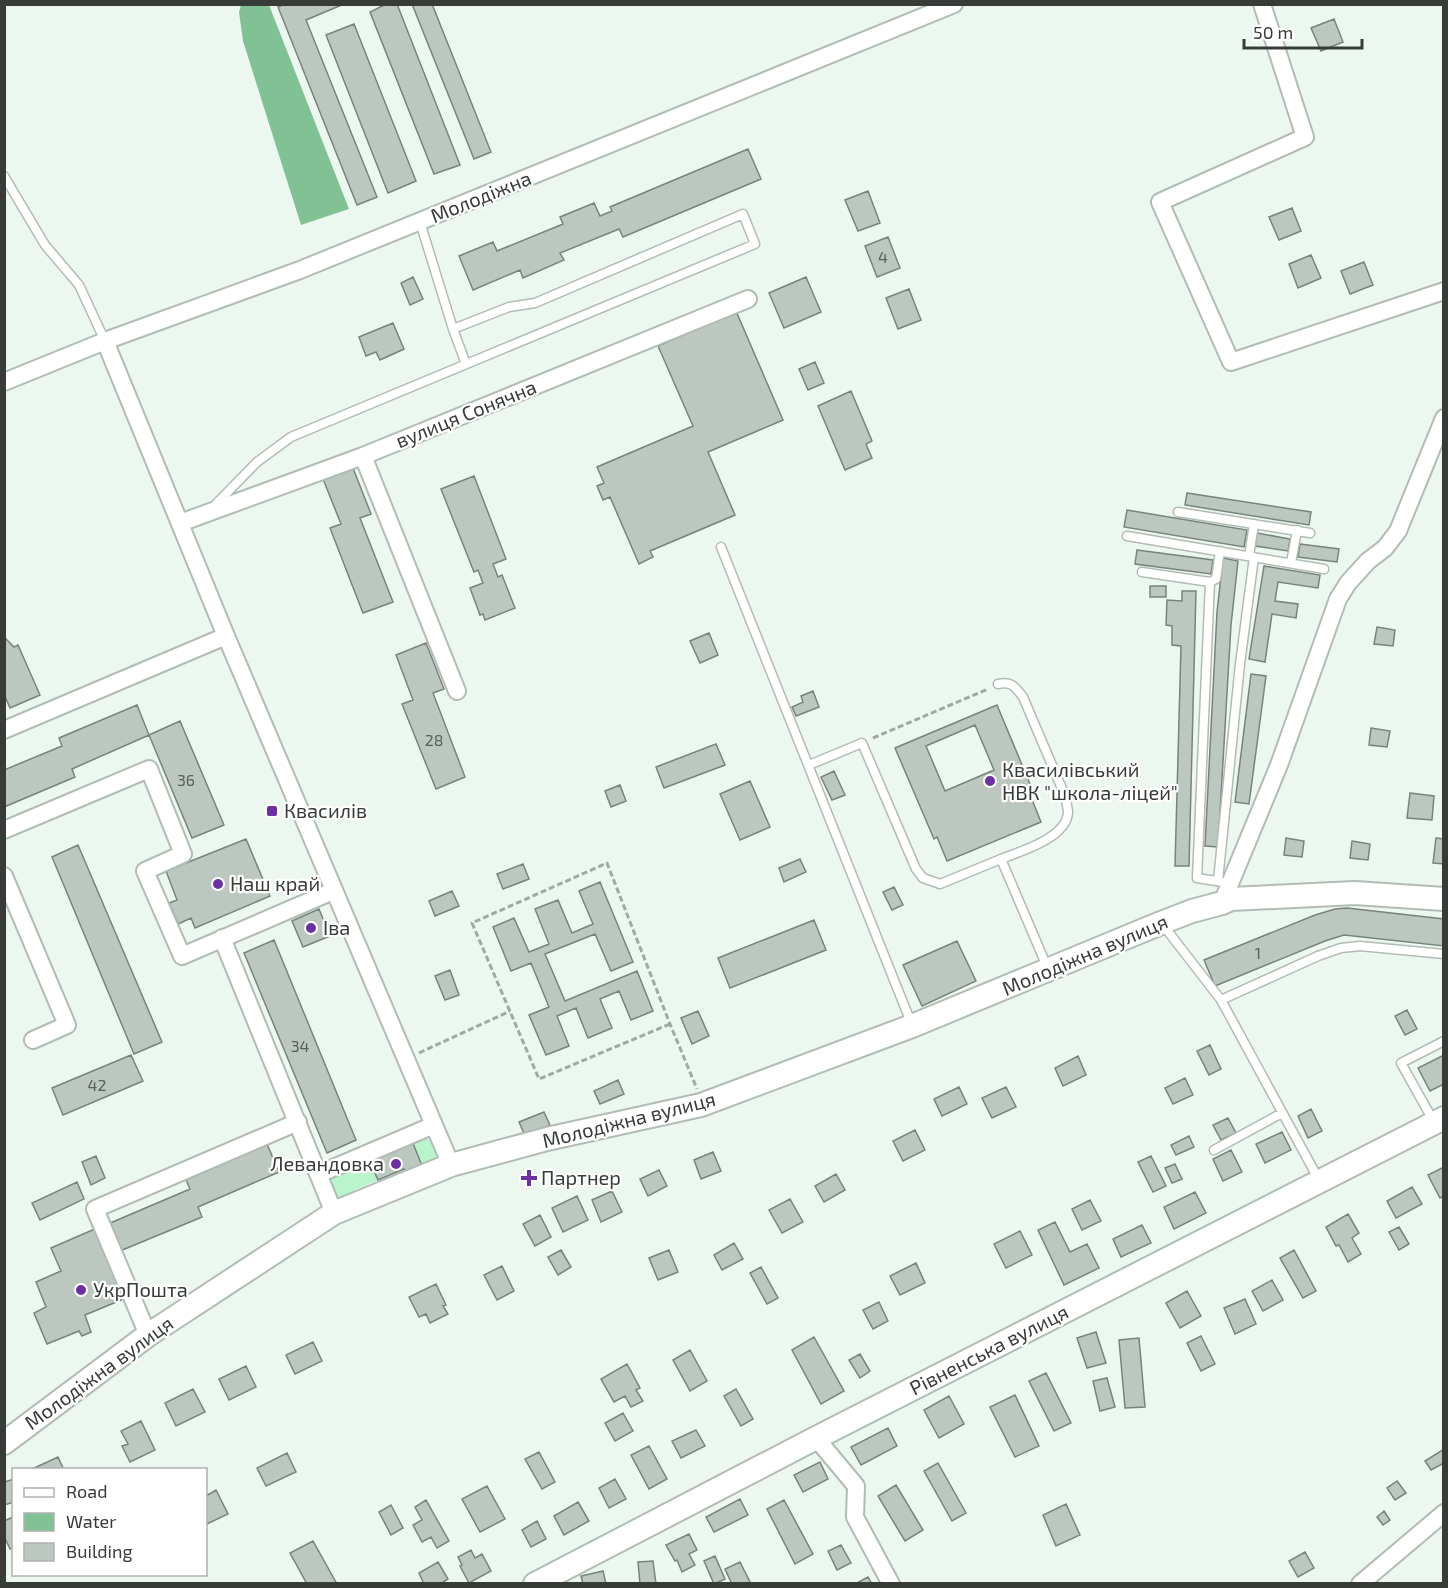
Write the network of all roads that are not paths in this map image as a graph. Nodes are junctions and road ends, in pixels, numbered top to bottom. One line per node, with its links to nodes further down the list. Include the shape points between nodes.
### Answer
1 (954, 4): 4 (street, Молодіжна)
2 (1262, 4): 5 (street, via 1305,137 1160,202 1231,362)
3 (4, 176): 8 (lane, via 45,244 79,285)
4 (420, 222): 7 (lane); 8 (street, Молодіжна)
5 (1443, 291)
6 (748, 299): 12 (street, вулиця Сонячна)
7 (453, 329): 9 (lane); 9 (lane, via 509,307 536,303 743,214 756,244)
8 (105, 341): 10 (street, Молодіжна); 15 (street)
9 (466, 364): 13 (lane, via 291,437 257,462)
10 (4, 382)
11 (1443, 418): 35 (street, via 1398,531 1347,583 1338,599 1279,765)
12 (363, 456): 13 (street, вулиця Сонячна); 29 (street)
13 (209, 512): 15 (street, вулиця Сонячна)
14 (1178, 512): 16 (lane)
15 (180, 523): 27 (street)
16 (1254, 524): 17 (lane); 22 (lane)
17 (1296, 530): 18 (lane); 23 (lane)
18 (1310, 533)
19 (1127, 536): 21 (lane)
20 (721, 547): 31 (lane)
21 (1220, 551): 22 (lane); 26 (lane, via 1216,579)
22 (1252, 557): 23 (lane); 35 (lane)
23 (1291, 563): 24 (lane)
24 (1324, 569)
25 (1142, 573): 26 (lane)
26 (1210, 582): 35 (lane, via 1197,878)
27 (226, 636): 30 (street); 36 (street)
28 (998, 684): 33 (lane, via 1007,682 1023,697 1066,798 1068,812 1065,824 1056,833)
29 (457, 691)
30 (4, 730)
31 (809, 765): 33 (lane, via 862,743 923,878 940,884); 43 (lane)
32 (4, 830): 39 (street, via 149,769 183,854 145,871 182,956)
33 (1001, 859): 41 (lane)
34 (4, 876): 44 (street, via 67,1025)
35 (1224, 889): 37 (street, Молодіжна вулиця, via 1231,899 1355,893); 38 (street, Молодіжна вулиця, via 1192,911)
36 (333, 891): 39 (street); 49 (street)
37 (1443, 899)
38 (1161, 923): 41 (street, Молодіжна вулиця); 42 (lane)
39 (222, 938): 48 (street)
40 (1443, 954): 42 (lane, via 1360,946 1341,948)
41 (1048, 970): 43 (street, Молодіжна вулиця)
42 (1221, 1000): 46 (lane)
43 (912, 1026): 51 (street, Молодіжна вулиця, via 703,1104)
44 (33, 1040)
45 (1443, 1041): 47 (lane, via 1401,1063)
46 (1282, 1113): 50 (lane); 53 (lane)
47 (1439, 1120): 53 (street, Рівненська вулиця)
48 (298, 1122): 52 (street); 55 (street, via 95,1209)
49 (434, 1125): 51 (street); 52 (street)
50 (1214, 1150)
51 (451, 1165): 54 (street, Молодіжна вулиця)
52 (319, 1174): 54 (street)
53 (1320, 1182): 56 (street, Рівненська вулиця)
54 (334, 1213): 55 (street, Молодіжна вулиця)
55 (148, 1335): 57 (street, Молодіжна вулиця)
56 (816, 1438): 59 (street, Рівненська вулиця); 60 (street, via 856,1486 855,1517)
57 (4, 1443)
58 (1443, 1513): 61 (street)
59 (535, 1584)
60 (891, 1584)
61 (1360, 1584)

